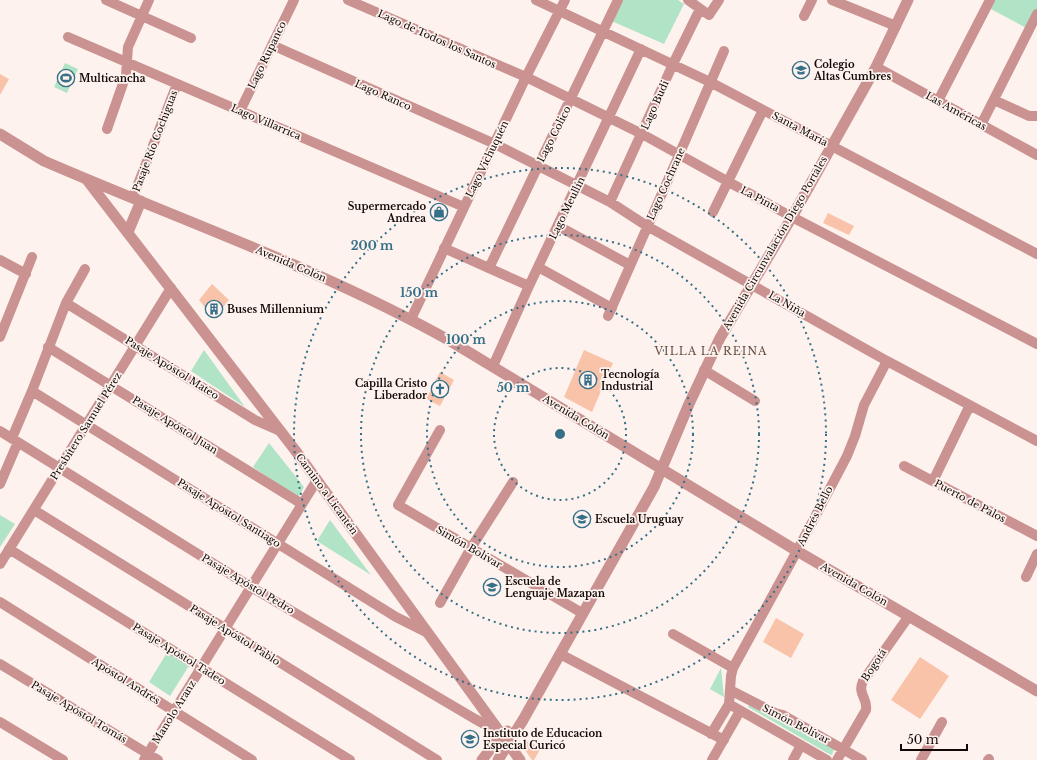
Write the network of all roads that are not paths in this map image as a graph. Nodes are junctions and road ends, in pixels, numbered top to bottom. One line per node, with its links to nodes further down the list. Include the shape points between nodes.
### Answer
1 (106, 0): 17 (street)
2 (149, 0): 17 (street)
3 (294, 0): 23 (street, Lago Rupanco)
4 (348, 0): 29 (street, Lago de Todos los Santos)
5 (536, 0): 15 (street, Santa María)
6 (565, 0): 15 (street, Lago Vichuquén)
7 (618, 0): 20 (street, Lago Colico)
8 (688, 0): 14 (street)
9 (719, 0): 14 (street, via 709,15)
10 (812, 0): 18 (street)
11 (832, 0): 19 (street)
12 (908, 0): 19 (street, Avenida Circunvalación Diego Portales)
13 (990, 0): 34 (street)
14 (700, 8): 27 (street, Lago Budi)
15 (560, 12): 20 (street, Santa María); 29 (street, Lago Vichuquén)
16 (1037, 14): 33 (street)
17 (142, 15): 22 (street); 26 (street, via 128,48)
18 (804, 16)
19 (896, 26): 28 (street, Avenida Circunvalación Diego Portales)
20 (604, 32): 24 (street, Santa María); 32 (street, Lago Colico)
21 (68, 37): 26 (street, Lago Villarrica)
22 (191, 38)
23 (272, 45): 36 (street, Lago Rupanco); 43 (street, Lago Ranco)
24 (641, 50): 27 (street, Santa María); 38 (street, Lago Meullín)
25 (724, 51): 30 (street, Lago Cochrane)
26 (127, 62): 31 (street, Lago Villarrica); 40 (street, via 126,75)
27 (673, 64): 30 (street, Santa María); 42 (street, Lago Budi)
28 (876, 67): 34 (street, Las Américas); 44 (street, Avenida Circunvalación Diego Portales)
29 (526, 77): 32 (street, La Pinta); 43 (street, Lago Vichuquén)
30 (710, 82): 35 (street, Santa María); 45 (street, Lago Cochrane)
31 (177, 84): 36 (street, Lago Villarrica); 51 (street, Pasaje Río Cochiguas)
32 (571, 99): 38 (street, La Pinta); 47 (street, Lago Colico)
33 (994, 100): 37 (street, via 1029,116); 39 (street)
34 (938, 101): 39 (street, Las Américas)
35 (763, 110): 44 (street, Santa María); 49 (street)
36 (240, 111): 53 (street, Lago Villarrica)
37 (1037, 116)
38 (609, 118): 42 (street, La Pinta); 50 (street, Lago Meullín)
39 (981, 125): 46 (street, Las Américas)
40 (107, 129)
41 (0, 134): 48 (street, Avenida Colón, via 44,161)
42 (642, 134): 45 (street, La Pinta); 52 (street, Lago Budi)
43 (495, 144): 47 (street, La Niña); 53 (street, Lago Vichuquén)
44 (832, 146): 55 (street, Avenida Circunvalación Diego Portales); 60 (street, Santa María)
45 (679, 155): 49 (street, La Pinta); 57 (street, Lago Cochrane)
46 (1037, 155)
47 (538, 166): 50 (street, La Niña); 65 (street, Lago Colico)
48 (86, 179): 51 (street, Avenida Colón); 58 (street, Camino a Licantén)
49 (728, 182): 54 (street); 55 (street, La Pinta)
50 (578, 185): 52 (street, La Niña); 56 (street, Lago Meullín)
51 (137, 199): 58 (street); 73 (street, Avenida Colón, via 333,282)
52 (610, 202): 57 (street, La Niña)
53 (464, 207): 59 (street, Lago Vichuquén)
54 (713, 212)
55 (792, 217): 68 (street, Avenida Circunvalación Diego Portales); 75 (street, La Pinta)
56 (558, 226): 63 (street); 64 (street, Lago Meullín)
57 (648, 226): 63 (street, Lago Cochrane); 68 (street, La Niña)
58 (128, 232): 70 (street, Camino a Licantén)
59 (444, 248): 65 (street); 73 (street, Lago Vichuquén)
60 (1037, 254)
61 (32, 257): 67 (street)
62 (0, 260): 67 (street)
63 (630, 265): 64 (street, Lago Cochrane, via 610,312)
64 (538, 267): 69 (street, Lago Meullín)
65 (489, 268): 69 (street)
66 (85, 269): 71 (street)
67 (26, 274): 72 (street)
68 (753, 285): 78 (street, La Niña); 80 (street, Avenida Circunvalación Diego Portales, via 720,338)
69 (529, 286): 79 (street, Lago Meullín)
70 (171, 288): 76 (street, Presbítero Samuel Pérez); 88 (street, Camino a Licantén)
71 (66, 303): 76 (street, Pasaje Apóstol Mateo); 77 (street)
72 (3, 319): 74 (street)
73 (411, 319): 79 (street, Avenida Colón)
74 (0, 337)
75 (1037, 344)
76 (136, 346): 81 (street, Presbítero Samuel Pérez); 88 (street, Pasaje Apóstol Mateo, via 256,420)
77 (48, 347): 81 (street, Pasaje Apóstol Juan); 82 (street)
78 (887, 360): 84 (street, La Niña); 104 (street, Andrés Bello, via 864,405 846,456)
79 (493, 366): 93 (street, Avenida Colón)
80 (704, 370): 83 (street); 93 (street, Avenida Circunvalación Diego Portales)
81 (111, 385): 85 (street, Presbítero Samuel Pérez); 98 (street, Pasaje Apóstol Juan)
82 (32, 391): 85 (street, Pasaje Apóstol Santiago); 89 (street)
83 (755, 401)
84 (970, 405): 90 (street, La Niña); 95 (street)
85 (86, 425): 92 (street, Presbítero Samuel Pérez); 101 (street, Pasaje Apóstol Santiago)
86 (440, 430): 102 (street, Simón Bolívar, via 398,505)
87 (0, 431): 89 (street, Pasaje Apóstol Pedro)
88 (280, 431): 94 (street, Camino a Licantén)
89 (15, 440): 92 (street, Pasaje Apóstol Pedro); 97 (street)
90 (1037, 441)
91 (904, 466): 95 (street, Puerto de Palos)
92 (59, 468): 99 (street, Presbítero Samuel Pérez); 108 (street, Pasaje Apóstol Pedro)
93 (661, 469): 104 (street, Avenida Colón); 111 (street, Avenida Circunvalación Diego Portales, via 654,487)
94 (317, 480): 98 (street, Manolo Aranz); 114 (street, Camino a Licantén)
95 (933, 481): 100 (street, Puerto de Palos)
96 (513, 482): 102 (street)
97 (0, 484)
98 (302, 504): 101 (street, Manolo Aranz)
99 (34, 510): 103 (street, Presbítero Samuel Pérez); 113 (street, Pasaje Apóstol Pablo)
100 (1037, 536)
101 (278, 544): 108 (street, Manolo Aranz); 114 (street, Pasaje Apóstol Santiago)
102 (471, 548): 110 (street); 111 (street, Simón Bolívar)
103 (9, 549): 106 (street, Presbítero Samuel Pérez); 118 (street, Pasaje Apóstol Tadeo)
104 (797, 551): 112 (street, Avenida Colón); 119 (street, Andrés Bello)
105 (1037, 554): 107 (street)
106 (0, 564)
107 (1026, 577)
108 (251, 587): 113 (street, Manolo Aranz); 128 (street, Pasaje Apóstol Pedro)
109 (0, 602): 124 (street, Apóstol Andrés)
110 (440, 603)
111 (582, 613): 116 (street, Avenida Circunvalación Diego Portales)
112 (909, 616): 120 (street, Avenida Colón); 133 (street, Bogotá, via 863,681 861,692 866,710)
113 (225, 629): 118 (street, Manolo Aranz); 139 (street, Pasaje Apóstol Pablo)
114 (428, 634): 128 (street, Camino a Licantén)
115 (673, 634): 119 (street)
116 (560, 654): 125 (street, Avenida Circunvalación Diego Portales); 129 (street)
117 (0, 664): 134 (street, Pasaje Apóstol Tomás)
118 (201, 668): 124 (street, Manolo Aranz); 138 (street, Pasaje Apóstol Tadeo)
119 (733, 668): 121 (street, Andrés Bello)
120 (1037, 689)
121 (730, 690): 122 (street, Andrés Bello); 133 (street, Simón Bolívar, via 783,715)
122 (729, 704): 123 (street, Simón Bolívar); 129 (street, Andrés Bello)
123 (740, 711): 130 (street); 132 (street, Simón Bolívar)
124 (174, 712): 134 (street, Manolo Aranz); 137 (street, Apóstol Andrés)
125 (523, 720): 128 (street, Avenida Circunvalación Diego Portales); 131 (street, Avenida Circunvalación Diego Portales)
126 (0, 722): 135 (street)
127 (942, 722): 148 (street)
128 (500, 733): 131 (street, Camino a Licantén); 140 (street, Avenida Circunvalación Diego Portales)
129 (711, 734): 130 (street)
130 (724, 740): 143 (street)
131 (509, 744): 141 (street, Avenida Circunvalación Diego Portales); 142 (street, Camino a Licantén)
132 (802, 745): 144 (street); 145 (street, Simón Bolívar)
133 (844, 749): 146 (street, Bogotá); 147 (street, Simón Bolívar)
134 (146, 757): 136 (street, Pasaje Apóstol Tomás)
135 (62, 760)
136 (158, 760)
137 (252, 760)
138 (350, 760)
139 (437, 760)
140 (482, 760)
141 (498, 760)
142 (520, 760)
143 (712, 760)
144 (793, 760)
145 (827, 760)
146 (837, 760)
147 (862, 760)
148 (921, 760)

